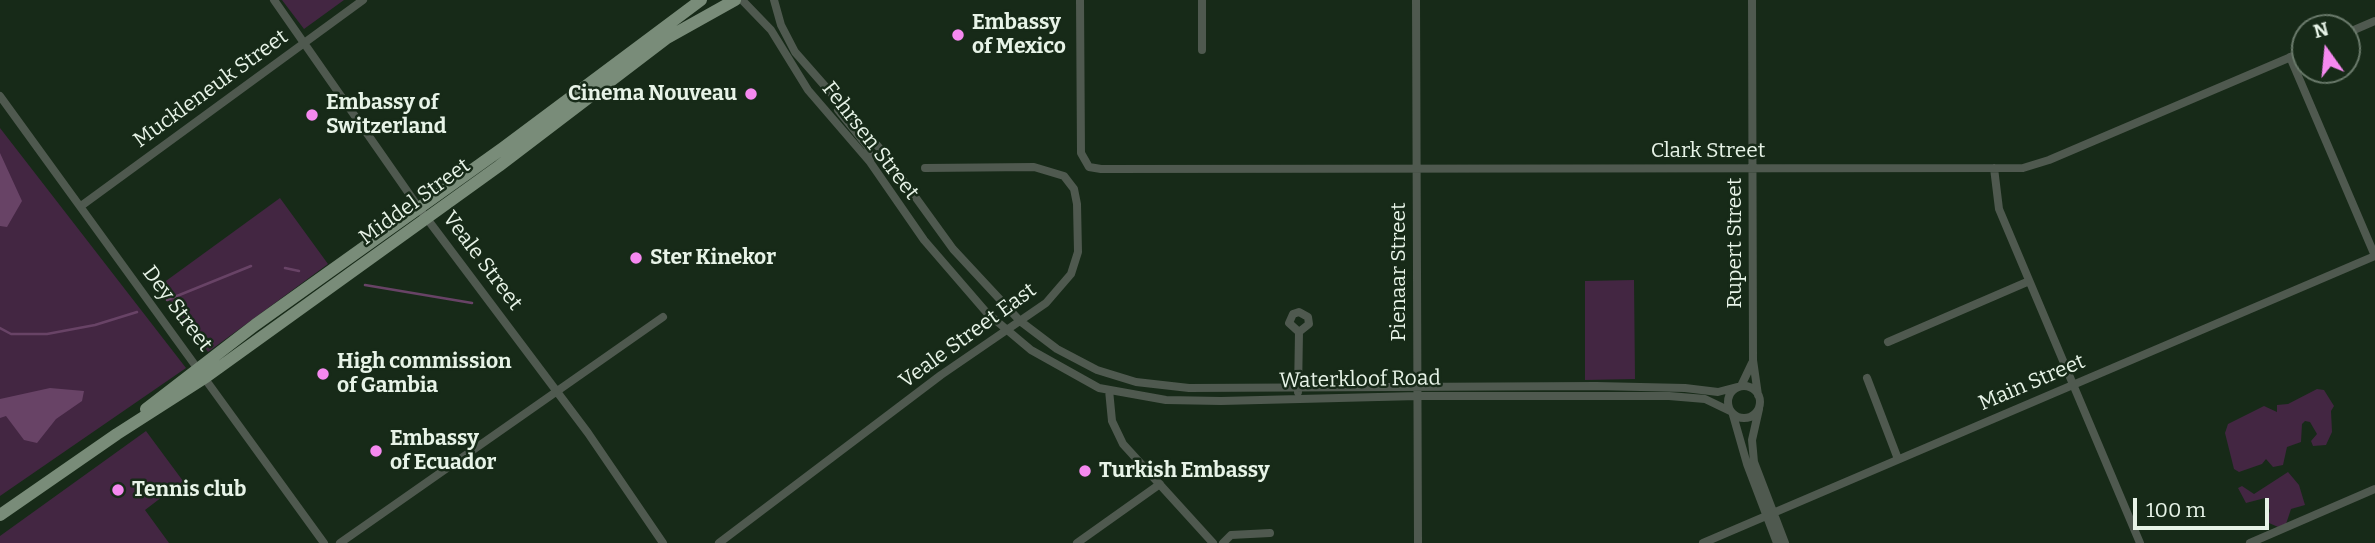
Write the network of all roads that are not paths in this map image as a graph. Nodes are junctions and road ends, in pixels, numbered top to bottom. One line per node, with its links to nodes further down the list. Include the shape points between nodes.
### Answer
1 (274, 0): 13 (street, Veale Street)
2 (363, 0): 13 (street, Muckleneuk Street)
3 (701, 0): 12 (main road, Middel Street)
4 (707, 0): 12 (main road, Middel Street)
5 (735, 0): 24 (main road, Middel Street, via 667,38)
6 (742, 0): 18 (street, Fehrsen Street, via 771,30 802,83)
7 (774, 0): 17 (street, Fehrsen Street, via 788,41)
8 (1080, 0): 22 (street, Clark Street, via 1081,153 1089,167)
9 (1202, 0): 14 (street)
10 (1416, 0): 22 (street, Pienaar Street)
11 (1752, 0): 20 (street, Rupert Street)
12 (682, 16): 24 (main road, Middel Street)
13 (305, 41): 23 (street, Muckleneuk Street); 24 (street, Veale Street)
14 (1202, 50)
15 (2290, 57): 21 (street, Clark Street, via 2037,164); 25 (street)
16 (0, 96): 23 (street, Dey Street)
17 (835, 100): 18 (street, via 841,115 868,147); 28 (street, Fehrsen Street, via 882,151 953,249)
18 (870, 162): 29 (street, Fehrsen Street, via 924,240)
19 (925, 168): 28 (street, Veale Street East, via 1034,167 1059,173 1072,184 1077,204 1076,265 1057,293)
20 (1752, 168): 21 (street, Clark Street); 22 (street, Clark Street); 32 (street, Rupert Street)
21 (1994, 168): 26 (street, via 1997,205)
22 (1416, 169): 42 (street, Pienaar Street)
23 (81, 206): 33 (street, Dey Street)
24 (423, 213): 33 (main road, Middel Street); 40 (street, Veale Street)
25 (2375, 256): 35 (street, Main Street)
26 (2027, 282): 31 (street); 35 (street)
27 (663, 317): 40 (street)
28 (1020, 321): 29 (street, Veale Street East); 37 (street, Waterkloof Road, via 1064,354 1118,378 1178,388)
29 (1006, 330): 39 (street, Waterkloof Road, via 1059,368); 57 (street, Veale Street East)
30 (1299, 332): 38 (street)
31 (1888, 342)
32 (1753, 360): 36 (street, Rupert Street); 43 (street, Rupert Street)
33 (202, 372): 51 (main road, Middel Street); 54 (street, Dey Street)
34 (1867, 378): 48 (street)
35 (2073, 385): 48 (street, Main Street); 65 (street)
36 (1739, 387): 41 (street, Waterkloof Road, via 1718,392 1685,388); 43 (street, via 1751,388); 47 (street, via 1728,398)
37 (1248, 388): 38 (street, Waterkloof Road); 45 (street)
38 (1298, 388): 42 (street, Waterkloof Road); 44 (street)
39 (1109, 390): 45 (street, Waterkloof Road, via 1166,400); 49 (street, via 1115,431)
40 (557, 391): 55 (street); 56 (street, Veale Street)
41 (1543, 391): 42 (street, Waterkloof Road); 47 (street, Waterkloof Road, via 1693,397)
42 (1418, 392): 44 (street, Waterkloof Road); 61 (street, Pienaar Street)
43 (1758, 395): 46 (street)
44 (1298, 398): 45 (street, Waterkloof Road)
45 (1248, 400)
46 (1759, 410): 47 (street, via 1747,418); 52 (street, via 1752,449)
47 (1732, 413): 52 (street)
48 (1898, 459): 52 (street, Main Street)
49 (1160, 484): 58 (street); 59 (street)
50 (2375, 489): 66 (street)
51 (0, 515)
52 (1769, 516): 62 (street, Main Street); 63 (street); 64 (street)
53 (1270, 533): 60 (street, via 1231,535)
54 (324, 543)
55 (341, 543)
56 (663, 543)
57 (719, 543)
58 (1077, 543)
59 (1213, 543)
60 (1223, 543)
61 (1418, 543)
62 (1703, 543)
63 (1777, 543)
64 (1785, 543)
65 (2140, 543)
66 (2250, 543)

